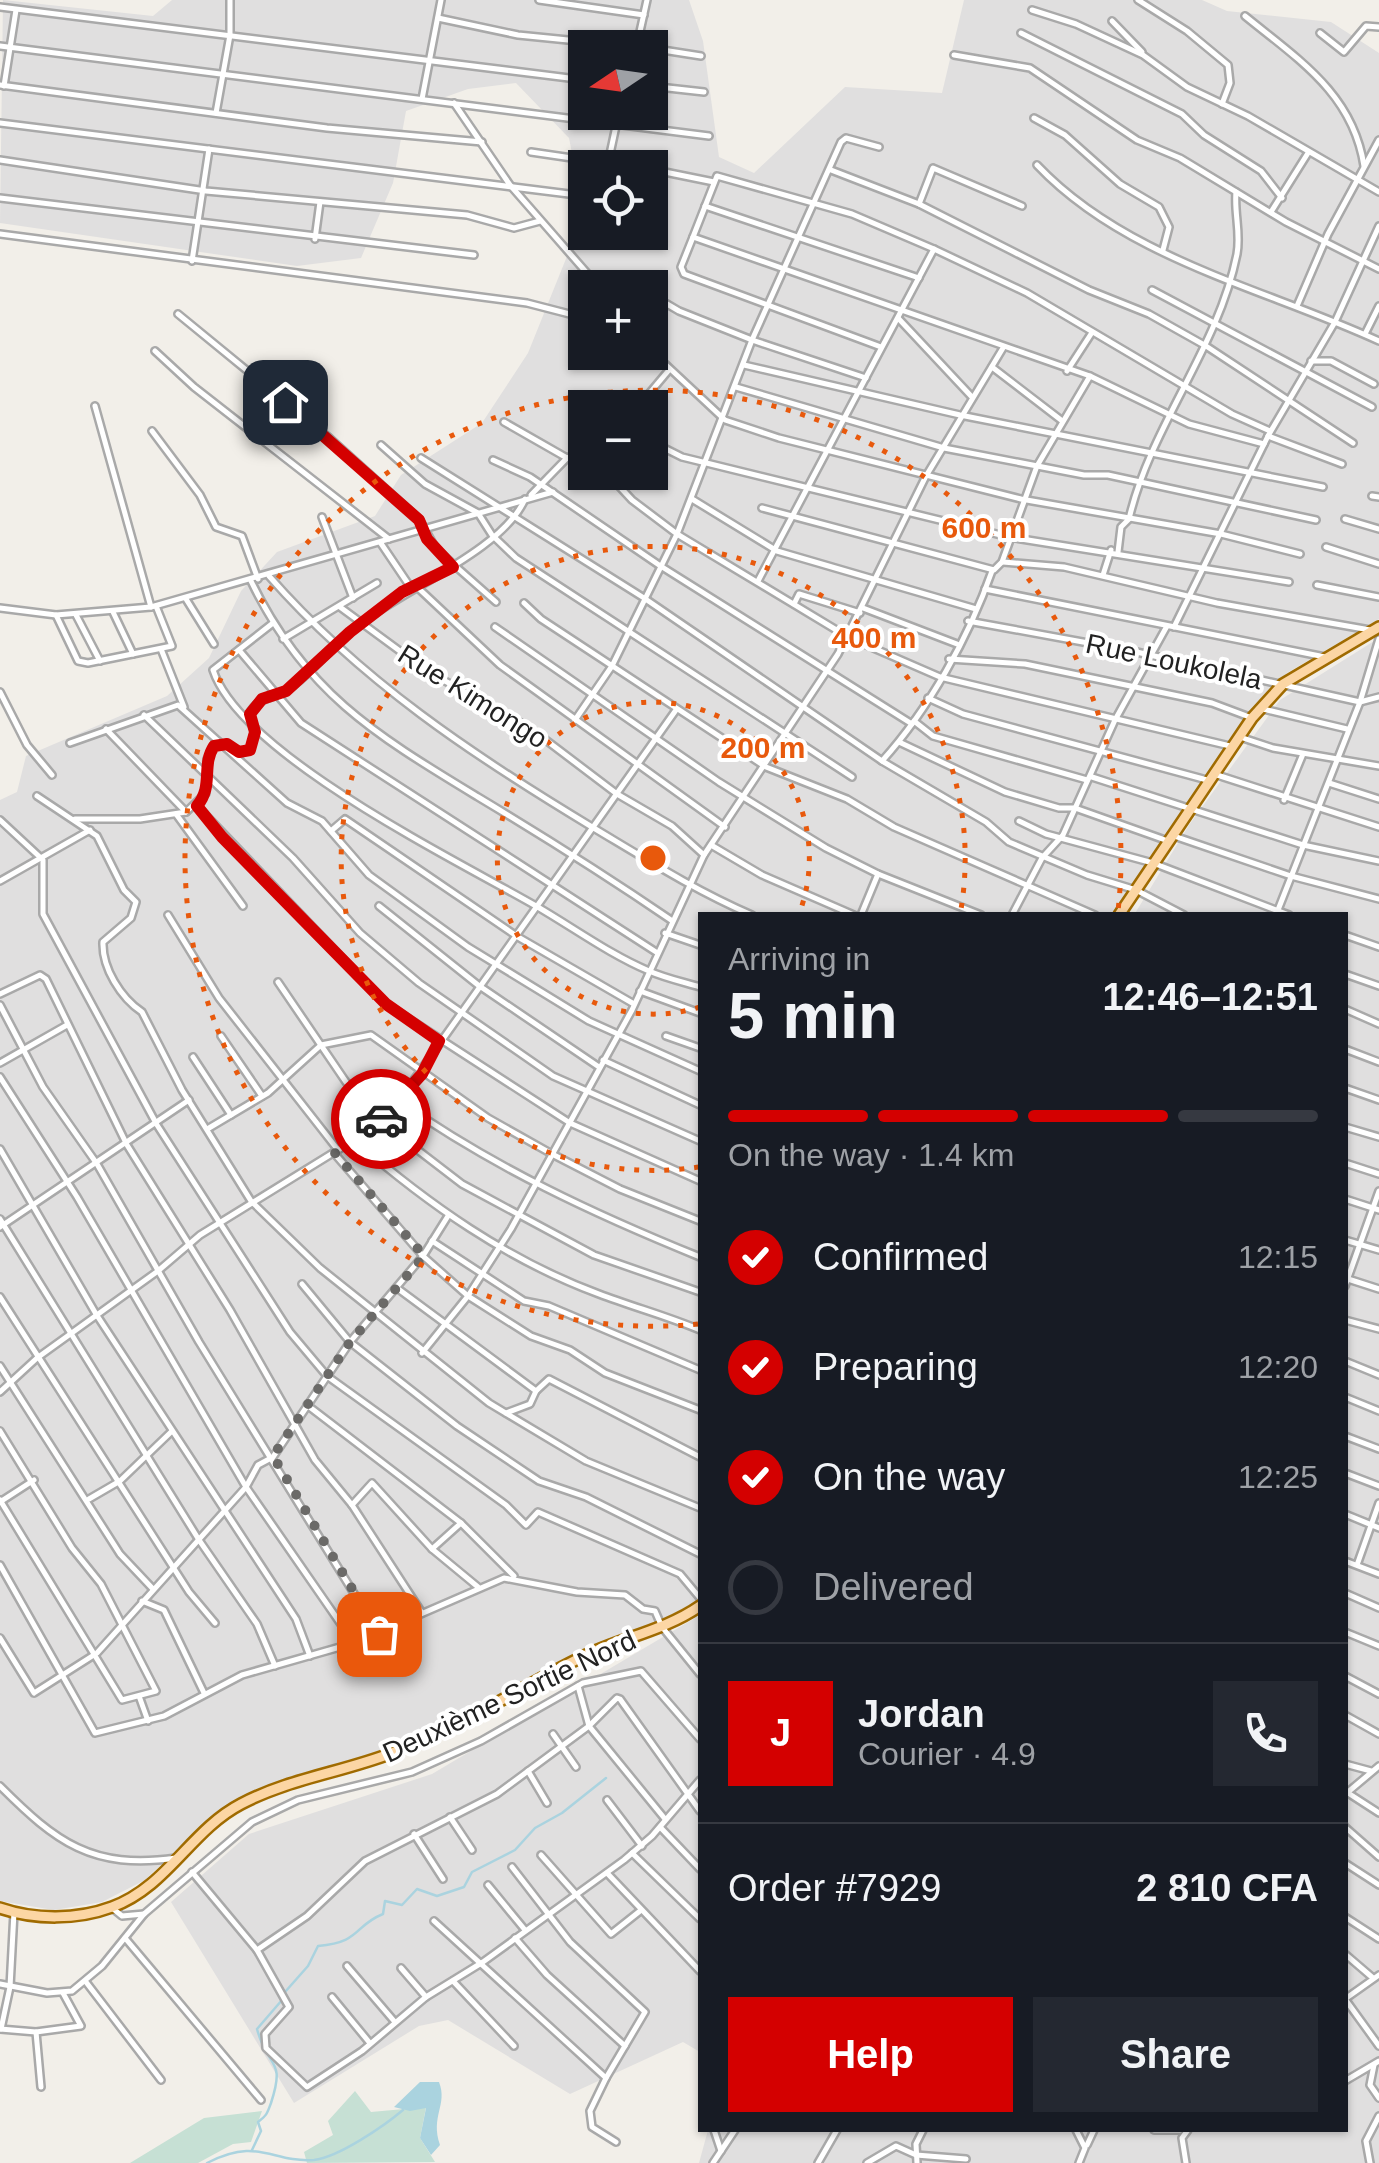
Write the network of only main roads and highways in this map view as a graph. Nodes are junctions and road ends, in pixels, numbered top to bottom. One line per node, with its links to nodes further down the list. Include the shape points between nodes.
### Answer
1 (1378, 632): 2 (main road, via 1282,684 1230,746)
2 (1121, 912)
3 (698, 1607): 4 (main road, Deuxième Sortie Nord, via 577,1659 415,1745 269,1790 229,1810 147,1889 110,1908 64,1916)
4 (0, 1908)

